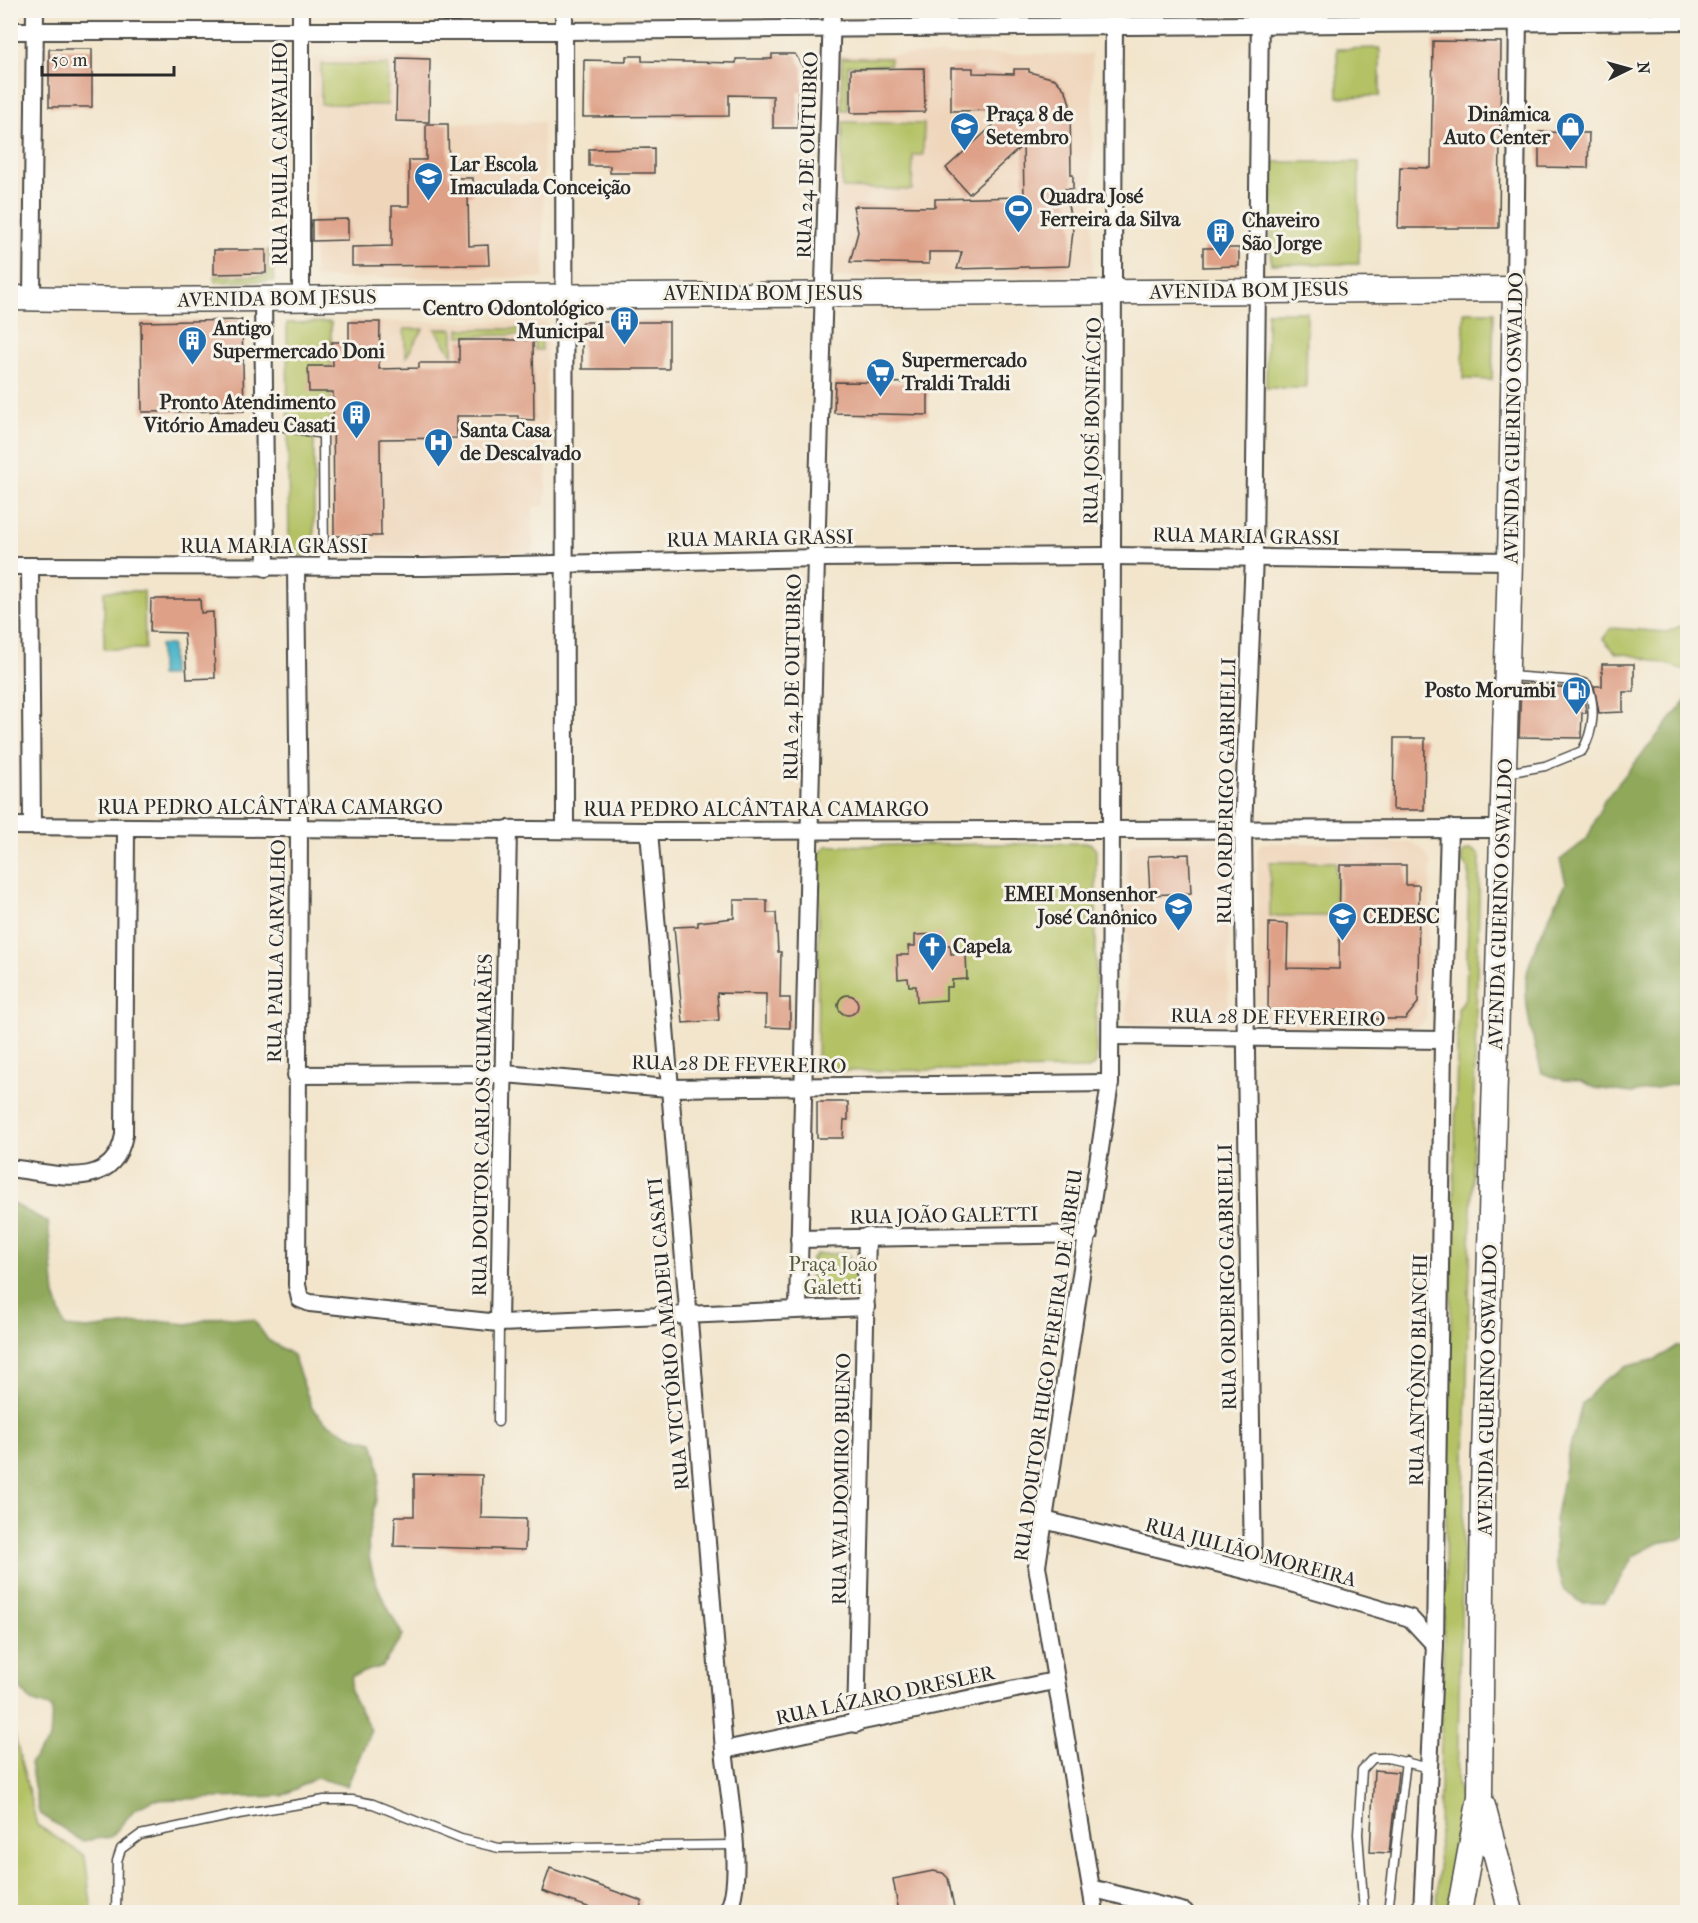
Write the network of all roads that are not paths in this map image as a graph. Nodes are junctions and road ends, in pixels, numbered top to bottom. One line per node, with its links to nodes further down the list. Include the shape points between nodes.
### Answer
1 (34, 10): 10 (street)
2 (301, 10): 11 (street, RUA PAULA CARVALHO)
3 (564, 10): 12 (street)
4 (1518, 16): 6 (street); 8 (street); 13 (street, AVENIDA GUERINO OSWALDO)
5 (1114, 18): 6 (street); 7 (street); 15 (street, RUA JOSÉ BONIFÁCIO)
6 (1259, 18): 14 (street, RUA ORDERIGO GABRIELLI)
7 (832, 19): 12 (street); 16 (street, RUA 24 DE OUTUBRO)
8 (1688, 21)
9 (10, 31): 10 (street)
10 (35, 31): 11 (street); 18 (street)
11 (301, 31): 12 (street); 20 (street, RUA PAULA CARVALHO)
12 (564, 31): 17 (street)
13 (1515, 289): 14 (street, AVENIDA BOM JESUS); 25 (street, AVENIDA GUERINO OSWALDO)
14 (1257, 290): 15 (street, AVENIDA BOM JESUS); 23 (street, RUA ORDERIGO GABRIELLI)
15 (1115, 292): 16 (street, AVENIDA BOM JESUS); 22 (street, RUA JOSÉ BONIFÁCIO)
16 (824, 293): 17 (street, AVENIDA BOM JESUS); 24 (street, RUA 24 DE OUTUBRO)
17 (566, 295): 20 (street, AVENIDA BOM JESUS); 26 (street)
18 (21, 298): 19 (street, AVENIDA BOM JESUS)
19 (262, 298): 20 (street, AVENIDA BOM JESUS); 21 (street)
20 (301, 298)
21 (264, 423): 29 (lane, via 323,434); 30 (street)
22 (1111, 556): 23 (street, RUA MARIA GRASSI); 24 (street, RUA MARIA GRASSI); 45 (street, RUA JOSÉ BONIFÁCIO)
23 (1254, 556): 25 (street, RUA MARIA GRASSI); 41 (street, RUA ORDERIGO GABRIELLI)
24 (816, 558): 26 (street, RUA MARIA GRASSI); 44 (street, RUA 24 DE OUTUBRO)
25 (1510, 561): 32 (street, AVENIDA GUERINO OSWALDO)
26 (565, 563): 29 (street, RUA MARIA GRASSI); 40 (street)
27 (10, 566): 28 (street, RUA MARIA GRASSI)
28 (30, 566): 30 (street, RUA MARIA GRASSI); 34 (street)
29 (324, 567): 31 (street, RUA MARIA GRASSI)
30 (266, 568): 31 (street, RUA MARIA GRASSI)
31 (296, 568): 36 (street, RUA PAULA CARVALHO)
32 (1507, 676): 33 (street, AVENIDA GUERINO OSWALDO); 33 (lane, via 1587,684 1593,716 1582,751 1545,766)
33 (1503, 774): 42 (street, AVENIDA GUERINO OSWALDO)
34 (32, 825): 35 (street, RUA PEDRO ALCÂNTARA CAMARGO); 37 (street, RUA PEDRO ALCÂNTARA CAMARGO)
35 (10, 826)
36 (299, 826): 37 (street, RUA PEDRO ALCÂNTARA CAMARGO); 39 (street, RUA PEDRO ALCÂNTARA CAMARGO); 50 (street, RUA PAULA CARVALHO)
37 (126, 828): 54 (street, via 121,1152 112,1164 95,1174 79,1177)
38 (1449, 828): 41 (street, RUA PEDRO ALCÂNTARA CAMARGO); 42 (street, RUA PEDRO ALCÂNTARA CAMARGO); 48 (street, RUA ANTÔNIO BIANCHI)
39 (508, 829): 40 (street, RUA PEDRO ALCÂNTARA CAMARGO); 49 (street, RUA DOUTOR CARLOS GUIMARÃES)
40 (566, 829): 43 (street, RUA PEDRO ALCÂNTARA CAMARGO)
41 (1243, 829): 45 (street, RUA PEDRO ALCÂNTARA CAMARGO); 47 (street, RUA ORDERIGO GABRIELLI)
42 (1502, 829): 71 (street, AVENIDA GUERINO OSWALDO, via 1483,1489)
43 (649, 831): 44 (street, RUA PEDRO ALCÂNTARA CAMARGO); 53 (street, RUA VICTÓRIO AMADEU CASATI)
44 (810, 831): 45 (street, RUA PEDRO ALCÂNTARA CAMARGO); 52 (street, RUA 24 DE OUTUBRO)
45 (1112, 831): 46 (street, RUA JOSÉ BONIFÁCIO)
46 (1112, 1036): 47 (street, RUA 28 DE FEVEREIRO); 51 (street, RUA DOUTOR HUGO PEREIRA DE ABREU)
47 (1244, 1038): 48 (street, RUA 28 DE FEVEREIRO); 64 (street, RUA ORDERIGO GABRIELLI)
48 (1443, 1041): 65 (street, RUA ANTÔNIO BIANCHI)
49 (505, 1074): 50 (street, RUA 28 DE FEVEREIRO); 53 (street, RUA 28 DE FEVEREIRO); 61 (street, RUA DOUTOR CARLOS GUIMARÃES)
50 (296, 1075): 61 (street, RUA PAULA CARVALHO, via 300,1299)
51 (1110, 1083): 52 (street, RUA 28 DE FEVEREIRO); 55 (street, RUA DOUTOR HUGO PEREIRA DE ABREU)
52 (804, 1086): 53 (street, RUA 28 DE FEVEREIRO); 57 (street, RUA 24 DE OUTUBRO)
53 (668, 1088): 60 (street, RUA VICTÓRIO AMADEU CASATI)
54 (10, 1168)
55 (1089, 1234): 56 (street, RUA JOÃO GALETTI); 63 (street, RUA DOUTOR HUGO PEREIRA DE ABREU)
56 (867, 1236): 57 (street, RUA JOÃO GALETTI); 58 (street, RUA WALDOMIRO BUENO)
57 (800, 1239): 59 (street, RUA 24 DE OUTUBRO)
58 (866, 1307): 59 (street); 67 (street, RUA WALDOMIRO BUENO)
59 (798, 1308): 60 (street)
60 (688, 1316): 61 (street); 68 (street, RUA VICTÓRIO AMADEU CASATI)
61 (499, 1323): 62 (lane, RUA DOUTOR CARLOS GUIMARÃES)
62 (498, 1422)
63 (1044, 1520): 64 (street, RUA JULIÃO MOREIRA); 66 (street, RUA DOUTOR HUGO PEREIRA DE ABREU, via 1037,1566)
64 (1253, 1572): 65 (street, RUA JULIÃO MOREIRA, via 1410,1618)
65 (1435, 1645): 70 (street, RUA ANTÔNIO BIANCHI)
66 (1054, 1681): 67 (street, RUA LÁZARO DRESLER); 73 (street, RUA DOUTOR HUGO PEREIRA DE ABREU)
67 (856, 1724): 68 (street, RUA LÁZARO DRESLER)
68 (724, 1750): 72 (street, RUA VICTÓRIO AMADEU CASATI)
69 (1406, 1761): 70 (lane); 78 (lane, via 1373,1758 1362,1770 1358,1834); 79 (lane)
70 (1429, 1768): 80 (street, RUA ANTÔNIO BIANCHI)
71 (1480, 1797): 81 (street, AVENIDA GUERINO OSWALDO); 82 (street, AVENIDA GUERINO OSWALDO)
72 (733, 1839): 74 (lane, via 500,1848 461,1839 373,1804 324,1800 140,1835 121,1849 117,1861); 75 (street, RUA VICTÓRIO AMADEU CASATI, via 733,1902)
73 (1091, 1888): 76 (street, RUA DOUTOR HUGO PEREIRA DE ABREU); 77 (street)
74 (117, 1912)
75 (727, 1912)
76 (1095, 1912)
77 (1185, 1912)
78 (1364, 1912)
79 (1388, 1912)
80 (1422, 1912)
81 (1459, 1912)
82 (1511, 1912)

